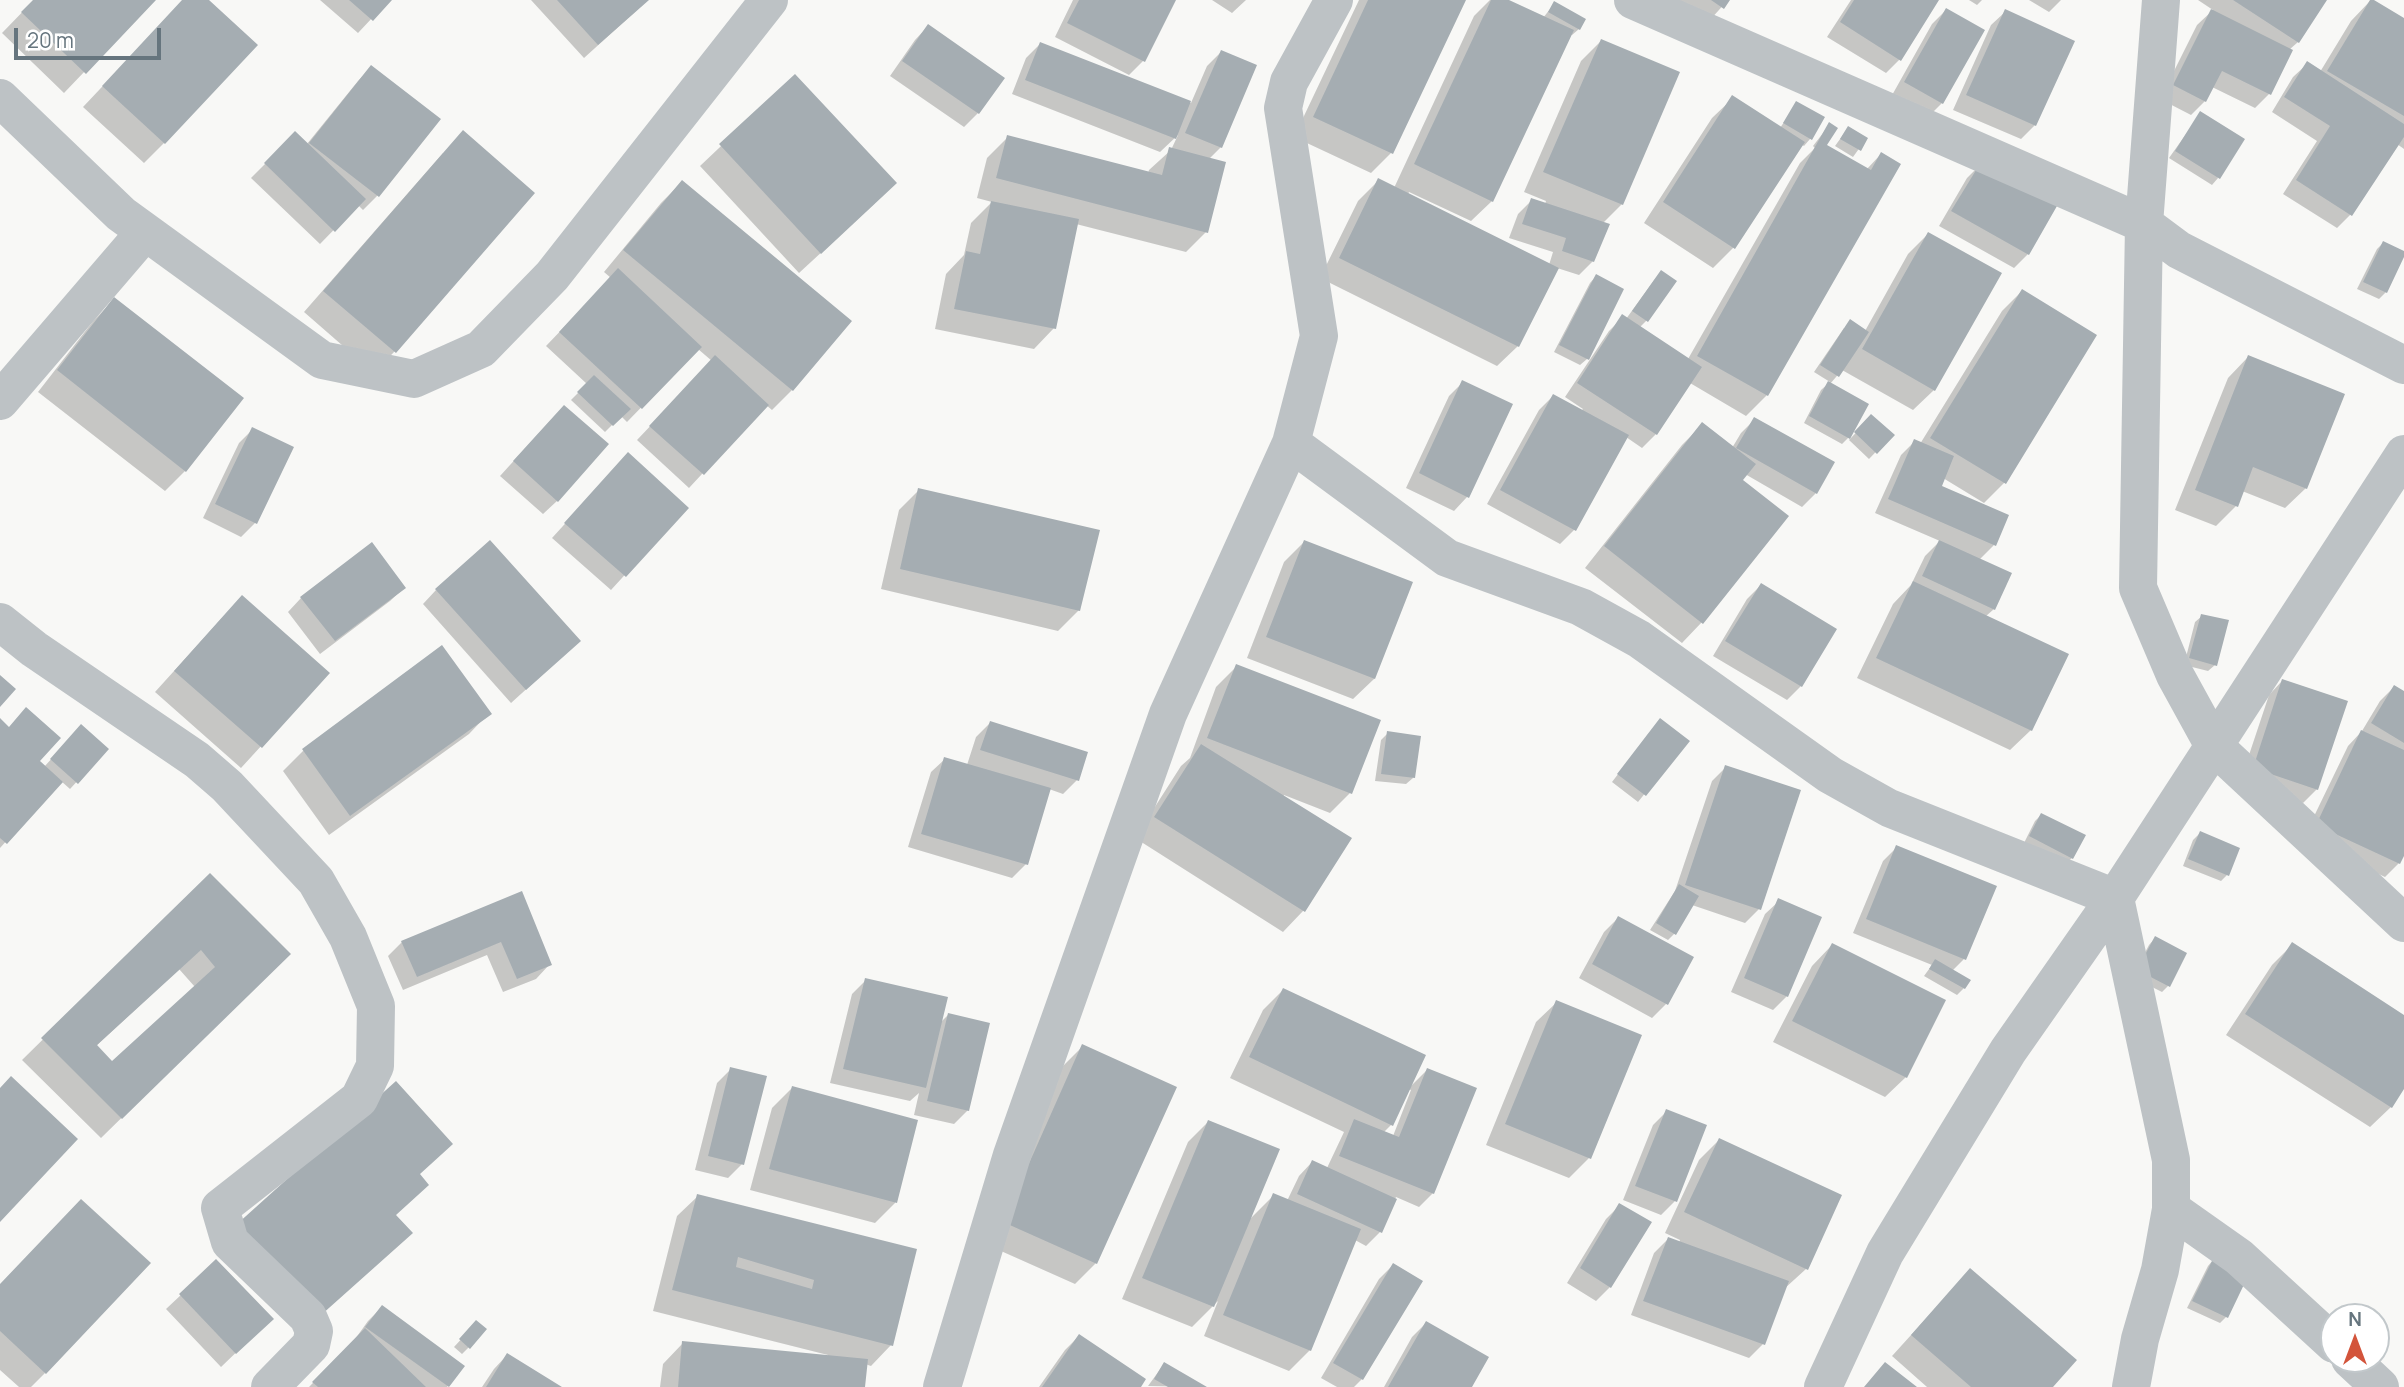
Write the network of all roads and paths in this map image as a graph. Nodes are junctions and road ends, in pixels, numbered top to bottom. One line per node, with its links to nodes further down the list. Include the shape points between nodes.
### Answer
1 (769, 0): 7 (street, via 552,276 481,349 414,379 322,360)
2 (1335, 0): 10 (street, via 1289,82 1283,108 1319,336)
3 (1633, 0): 6 (street)
4 (2161, 0): 6 (street)
5 (0, 98): 7 (street)
6 (2144, 225): 8 (street, via 2179,250); 13 (street, via 2138,588 2175,675)
7 (145, 232): 9 (street)
8 (2404, 365)
9 (0, 401)
10 (1291, 443): 14 (street, via 1447,558 1581,607 1639,639 1830,775 1889,808); 20 (street, via 1168,714 1012,1155)
11 (2404, 454): 13 (street)
12 (0, 622): 19 (street, via 228,786 316,881 348,937 376,1006 374,1066 359,1099 220,1208 230,1242 308,1317 314,1331 311,1345)
13 (2214, 746): 14 (street); 15 (street)
14 (2115, 898): 16 (street, via 2171,1160); 21 (street, via 2008,1051 1885,1253)
15 (2404, 923)
16 (2171, 1209): 17 (street, via 2239,1257); 22 (street)
17 (2320, 1331)
18 (2365, 1373): 23 (street)
19 (270, 1387)
20 (942, 1387)
21 (1823, 1387)
22 (2131, 1387)
23 (2380, 1387)

